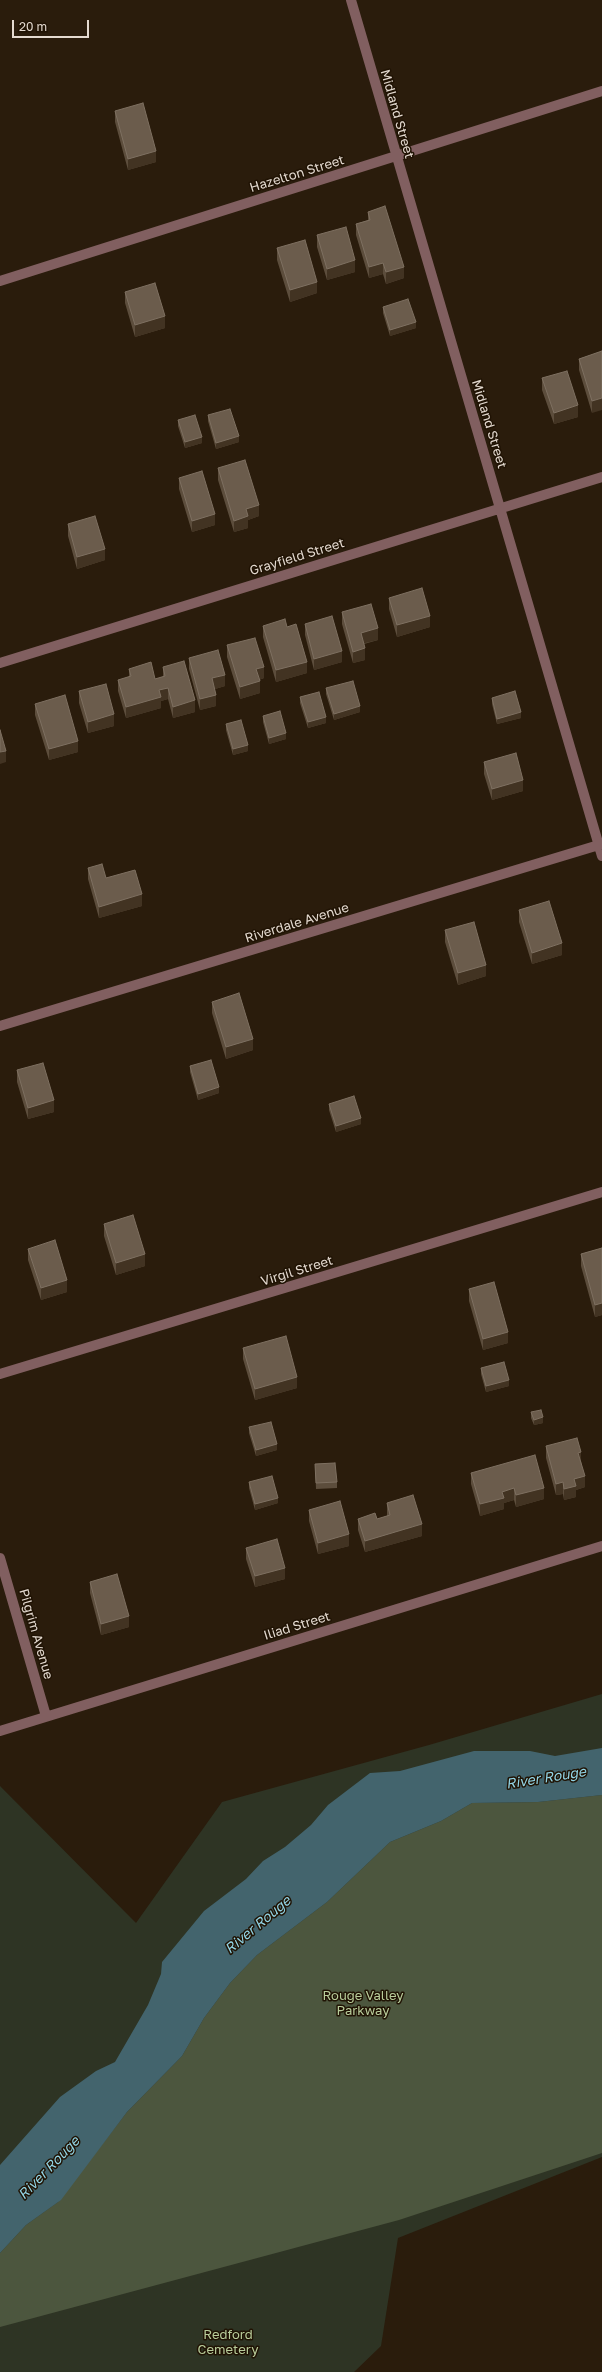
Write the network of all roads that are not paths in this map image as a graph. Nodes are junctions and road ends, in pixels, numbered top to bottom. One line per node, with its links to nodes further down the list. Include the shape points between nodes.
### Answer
1 (351, 0): 3 (street, Midland Street)
2 (602, 91): 3 (street, Hazelton Street)
3 (396, 157): 4 (street, Hazelton Street); 6 (street, Midland Street)
4 (0, 281)
5 (602, 477): 6 (street, Grayfield Street)
6 (500, 508): 7 (street, Grayfield Street); 8 (street, Midland Street)
7 (0, 663)
8 (600, 844): 9 (street, Midland Street); 10 (street, Riverdale Avenue)
9 (602, 856)
10 (0, 1026)
11 (602, 1192): 12 (street, Virgil Street)
12 (0, 1374)
13 (602, 1546): 15 (street, Iliad Street)
14 (0, 1558): 15 (street, Pilgrim Avenue)
15 (46, 1716): 16 (street, Iliad Street)
16 (0, 1731)

